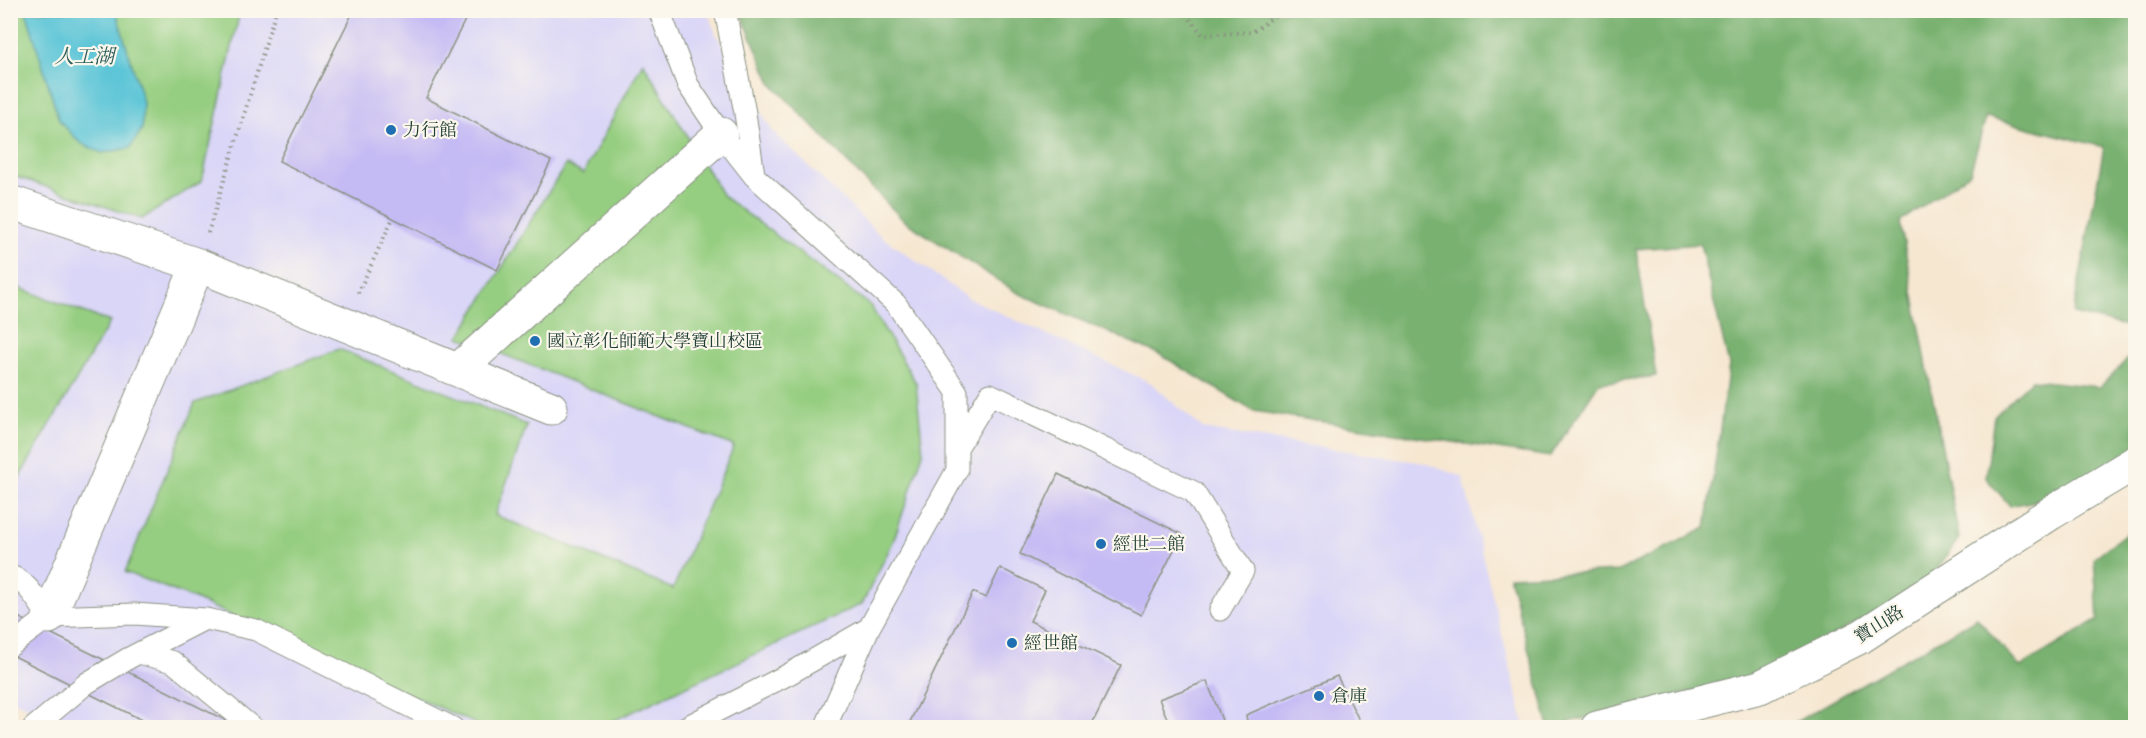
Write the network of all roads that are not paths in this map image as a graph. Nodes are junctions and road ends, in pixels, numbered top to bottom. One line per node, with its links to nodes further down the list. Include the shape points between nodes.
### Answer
1 (659, 10): 3 (lane, via 688,86)
2 (725, 10): 4 (lane)
3 (721, 134): 4 (lane); 7 (street)
4 (754, 176): 9 (lane, via 896,304 908,320 957,392)
5 (10, 202): 6 (street)
6 (198, 265): 7 (street); 13 (street)
7 (458, 370): 8 (street)
8 (550, 408)
9 (957, 448): 12 (lane, via 990,394 1194,492 1243,571); 15 (lane, via 957,470)
10 (2136, 462): 23 (street, 寶山路, via 1862,636 1760,687)
11 (10, 576): 13 (lane, via 28,589)
12 (1220, 610)
13 (49, 617): 14 (lane, via 135,614); 16 (lane)
14 (206, 619): 17 (lane); 20 (lane, via 256,630)
15 (869, 628): 21 (lane); 22 (lane)
16 (10, 646)
17 (139, 653): 18 (lane, via 87,683); 19 (lane, via 173,662)
18 (33, 728)
19 (253, 728)
20 (453, 728)
21 (684, 728)
22 (825, 728)
23 (1597, 728)

